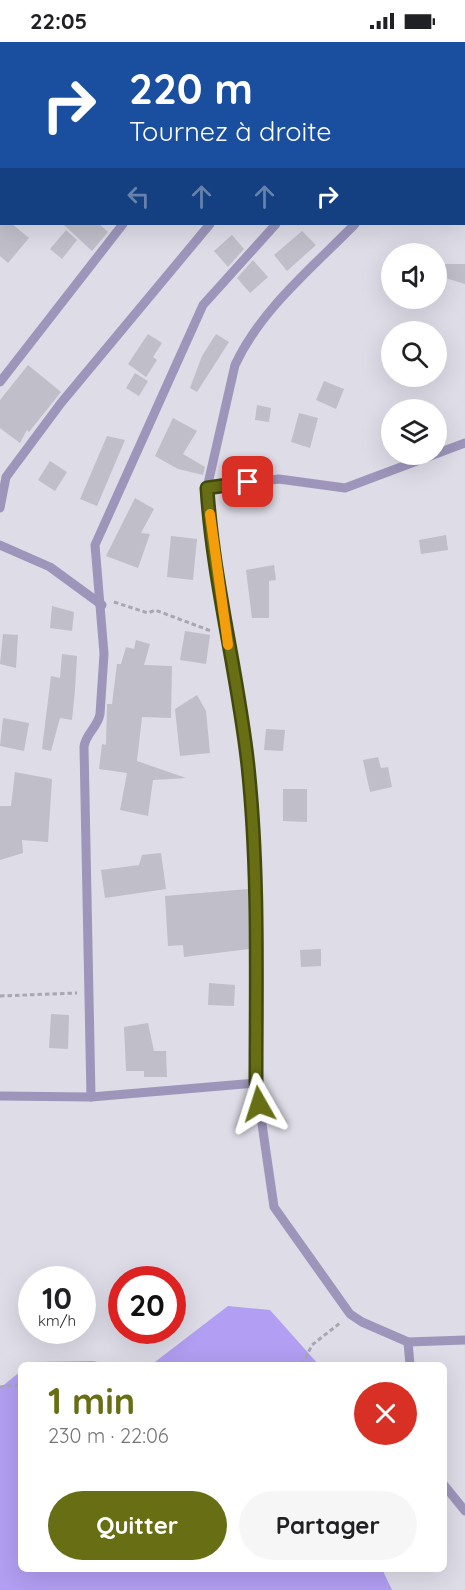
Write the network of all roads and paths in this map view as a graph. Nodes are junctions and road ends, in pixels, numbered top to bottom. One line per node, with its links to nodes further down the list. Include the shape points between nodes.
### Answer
1 (122, 225): 5 (lane)
2 (209, 225): 7 (lane)
3 (275, 225): 11 (lane, via 203,305 95,545)
4 (354, 225): 8 (lane, via 276,304 240,355)
5 (0, 382)
6 (465, 443): 8 (lane, via 345,488 279,479)
7 (3, 474): 9 (lane)
8 (207, 488): 12 (lane)
9 (0, 508)
10 (0, 545): 11 (lane, via 50,567)
11 (101, 601): 12 (path, via 148,613 155,610 203,630); 13 (lane, via 104,654 100,718 84,743)
12 (226, 634): 15 (lane, via 248,765 255,874)
13 (88, 992): 14 (path); 17 (lane)
14 (0, 996)
15 (256, 1083): 17 (lane); 18 (lane, via 277,1215)
16 (0, 1096): 17 (lane)
17 (91, 1097)
18 (351, 1314): 20 (lane); 21 (path, via 312,1345)
19 (465, 1340): 20 (lane)
20 (408, 1342): 22 (lane)
21 (304, 1362)
22 (410, 1362)
23 (18, 1385): 24 (path)
24 (0, 1388)
25 (447, 1489): 26 (lane)
26 (465, 1511)

